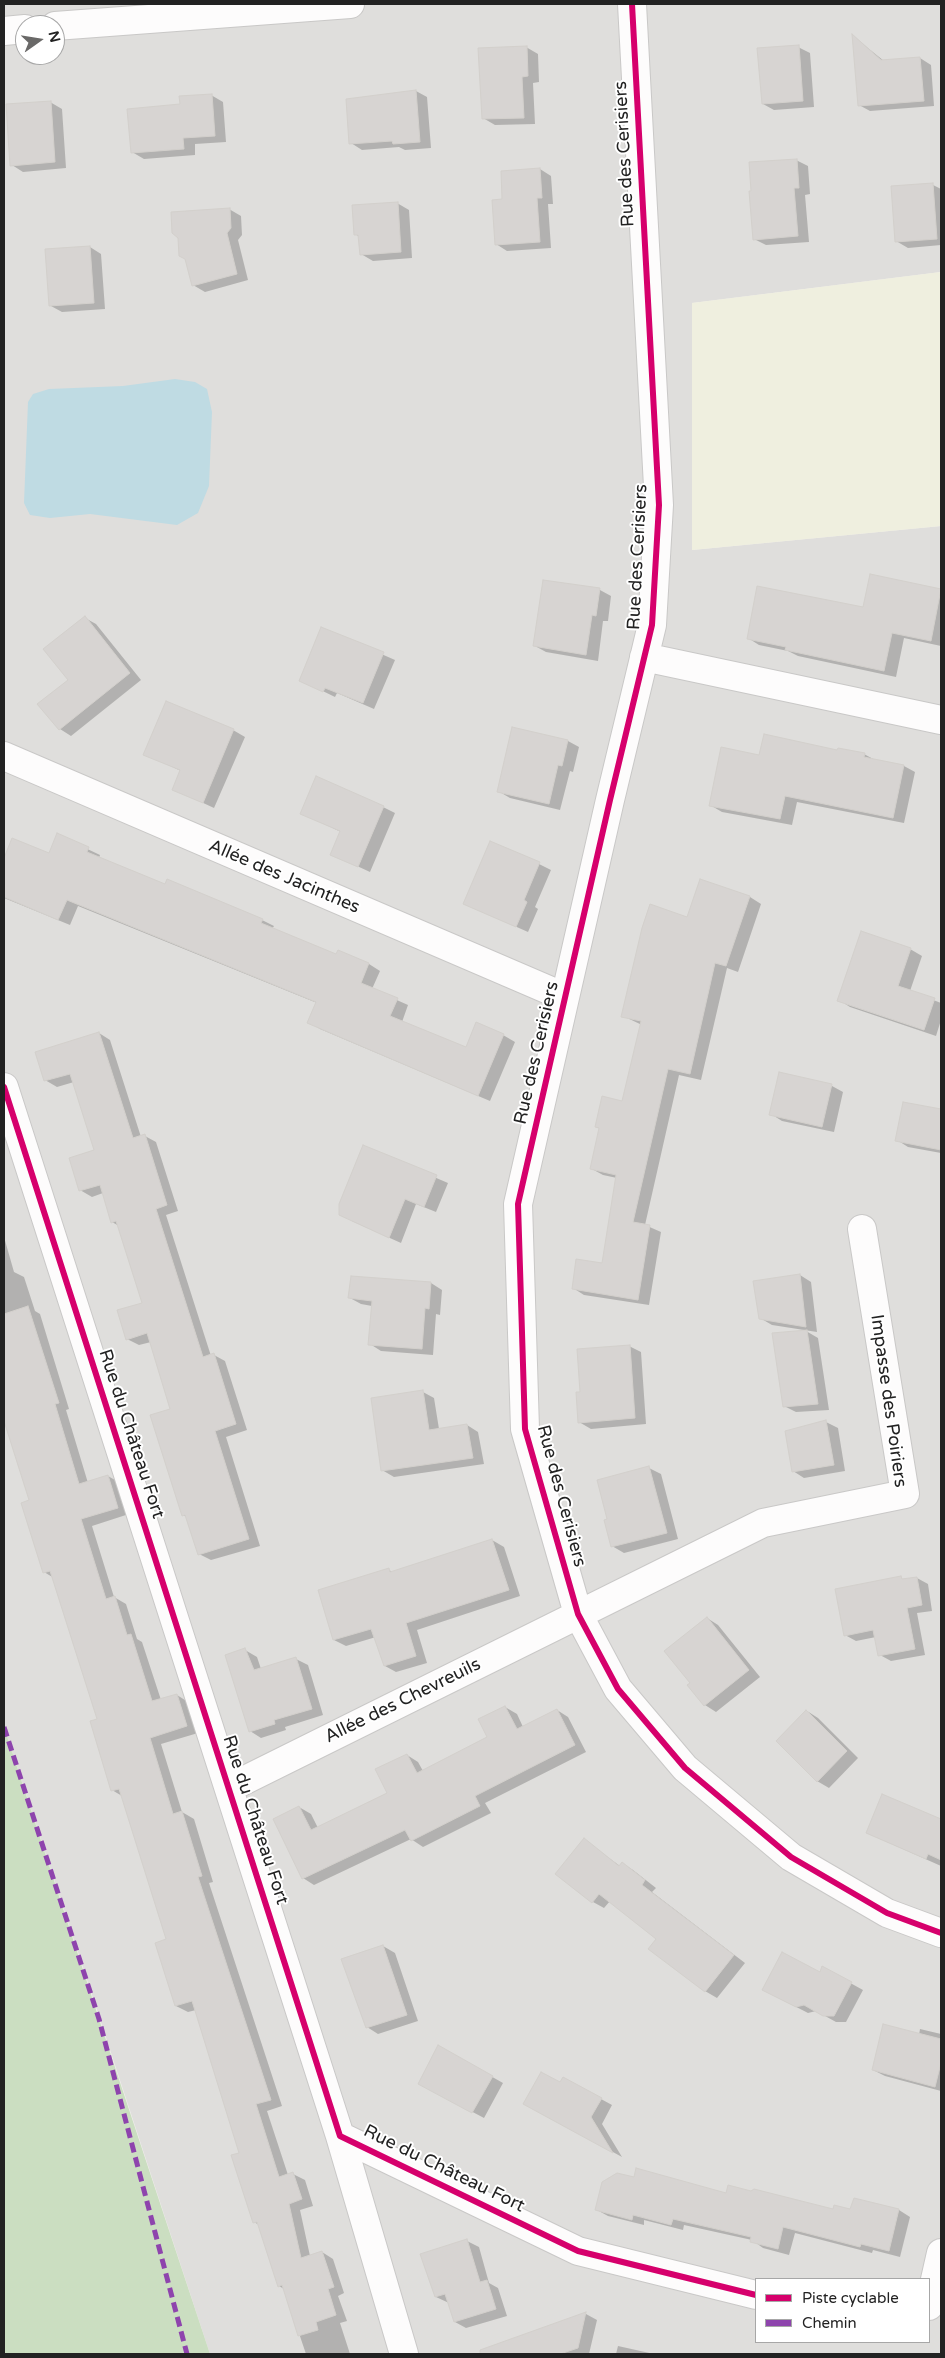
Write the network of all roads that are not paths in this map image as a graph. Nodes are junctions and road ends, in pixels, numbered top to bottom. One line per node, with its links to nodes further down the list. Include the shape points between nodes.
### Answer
1 (350, 4): 3 (street)
2 (632, 4): 5 (street, Rue des Cerisiers, via 659,505 652,625)
3 (303, 5): 4 (street)
4 (65, 25)
5 (644, 657): 6 (street); 8 (street, Rue des Cerisiers)
6 (941, 720)
7 (4, 756): 8 (street, Allée des Jacinthes)
8 (565, 997): 11 (street, Rue des Cerisiers, via 518,1204 525,1429)
9 (4, 1087): 12 (street, Rue du Château Fort)
10 (862, 1229): 11 (street, Impasse des Poiriers, via 905,1494 763,1523)
11 (578, 1614): 12 (street, Allée des Chevreuils); 13 (street, Rue des Cerisiers, via 618,1689 685,1768 791,1858 888,1913)
12 (229, 1788): 14 (street, Rue du Château Fort)
13 (941, 1933)
14 (340, 2136): 16 (street, Rue du Château Fort, via 578,2251); 18 (street, Rue du Château Fort)
15 (941, 2253): 17 (street)
16 (755, 2295)
17 (930, 2302)
18 (404, 2354)

